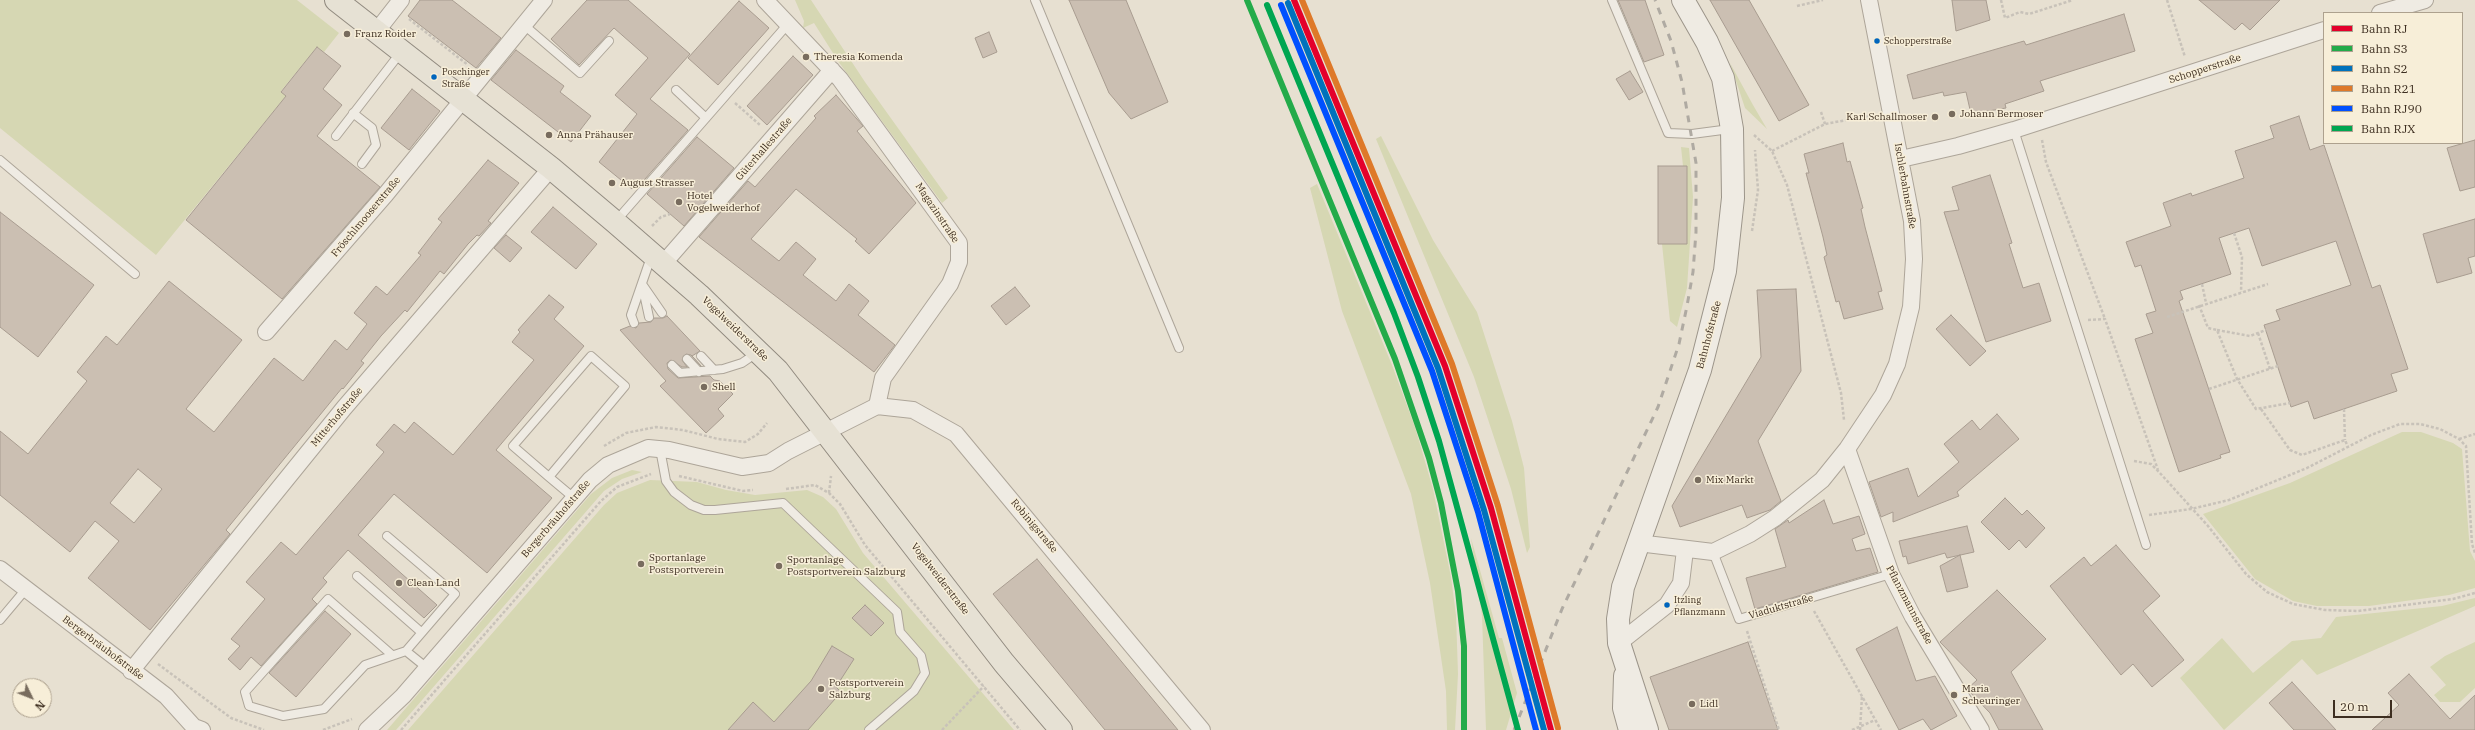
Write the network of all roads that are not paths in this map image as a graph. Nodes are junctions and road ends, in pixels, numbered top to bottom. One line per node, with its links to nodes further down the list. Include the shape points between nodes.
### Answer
1 (336, 0): 14 (main road, Vogelweiderstraße)
2 (401, 0): 14 (street)
3 (544, 0): 12 (street, Fröschlmooserstraße)
4 (765, 0): 11 (street, Magazinstraße)
5 (1035, 0): 37 (lane)
6 (1612, 0): 22 (lane, via 1668,133 1692,134)
7 (1683, 0): 22 (main road, Bahnhofstraße, via 1707,42 1723,78)
8 (1869, 0): 25 (street, Ischlerbahnstraße)
9 (2425, 0): 10 (street)
10 (2383, 12)
11 (788, 24): 17 (street, Magazinstraße); 21 (lane)
12 (524, 25): 15 (lane, via 580,73); 19 (street, Fröschlmooserstraße)
13 (2323, 30): 23 (street, Schopperstraße)
14 (376, 32): 16 (main road, Vogelweiderstraße)
15 (609, 41)
16 (402, 52): 19 (main road, Vogelweiderstraße); 20 (lane)
17 (832, 70): 30 (street, Güterhallestraße, via 774,138); 44 (street, Magazinstraße, via 959,244 959,262 950,284 882,378)
18 (676, 90): 21 (lane)
19 (464, 99): 28 (main road, Vogelweiderstraße); 36 (street, Fröschlmooserstraße)
20 (353, 113): 24 (lane); 27 (lane, via 372,128 376,145)
21 (706, 118): 29 (lane)
22 (1732, 129): 51 (main road, Bahnhofstraße, via 1733,198 1725,271 1718,305 1700,370)
23 (2014, 130): 25 (street, Schopperstraße); 52 (lane)
24 (336, 136)
25 (1901, 159): 47 (street, Ischlerbahnstraße, via 1912,221 1914,259 1911,306 1897,364 1883,395)
26 (0, 160): 31 (lane)
27 (362, 164)
28 (551, 168): 29 (main road, Vogelweiderstraße); 66 (street, Mitterhofstraße, via 344,408)
29 (615, 222): 30 (main road, Vogelweiderstraße)
30 (658, 259): 32 (lane); 38 (main road, Vogelweiderstraße)
31 (135, 274)
32 (642, 284): 33 (lane); 34 (lane); 35 (lane, via 631,314)
33 (662, 313)
34 (649, 317)
35 (634, 323)
36 (266, 332)
37 (1179, 348)
38 (758, 351): 42 (lane, via 742,363); 45 (main road, Vogelweiderstraße, via 778,371)
39 (701, 356): 42 (lane)
40 (687, 359): 43 (lane)
41 (672, 366): 43 (lane, via 680,373)
42 (714, 370): 43 (lane)
43 (699, 372)
44 (877, 406): 45 (street); 71 (street, Robinigstraße, via 913,410 956,434)
45 (826, 432): 46 (street, Bergerbräuhofstraße, via 770,463 742,467); 70 (main road, Vogelweiderstraße, via 1004,663)
46 (660, 449): 49 (street, Bergerbräuhofstraße, via 648,448 608,465); 69 (lane, via 666,481 674,492 691,505 704,510 783,503 897,612 900,632 921,656 925,673 914,691)
47 (1848, 449): 54 (street, Ischlerbahnstraße, via 1822,480 1775,518 1750,534); 56 (street, Pflanzmannstraße)
48 (549, 477): 48 (lane, via 513,446 590,356 625,386); 49 (lane)
49 (574, 498): 65 (street, Bergerbräuhofstraße)
50 (387, 536): 60 (lane, via 455,594)
51 (1638, 543): 53 (street, via 1652,543); 61 (main road, Bahnhofstraße, via 1623,587 1618,619)
52 (2146, 545)
53 (1685, 550): 54 (street); 61 (street, via 1681,583 1667,605)
54 (1713, 552): 56 (lane, Viaduktstraße, via 1739,619)
55 (0, 569): 58 (street, Bergerbräuhofstraße)
56 (1891, 574): 74 (street, Pflanzmannstraße, via 1913,617)
57 (357, 576): 60 (lane)
58 (26, 589): 59 (lane); 66 (street, Bergerbräuhofstraße)
59 (0, 620)
60 (421, 632): 62 (lane)
61 (1619, 643): 64 (main road, Bahnhofstraße)
62 (406, 651): 63 (lane); 65 (lane)
63 (392, 655): 63 (lane, via 365,665 324,709 283,716 249,706 245,692 328,599)
64 (1625, 667): 72 (main road, Bahnhofstraße, via 1624,708); 73 (main road, Bahnhofstraße)
65 (427, 668): 68 (street, Bergerbräuhofstraße)
66 (131, 671): 67 (street, Bergerbräuhofstraße, via 166,696)
67 (196, 729)
68 (368, 730)
69 (869, 730)
70 (1061, 730)
71 (1202, 730)
72 (1630, 730)
73 (1647, 730)
74 (1981, 730)

